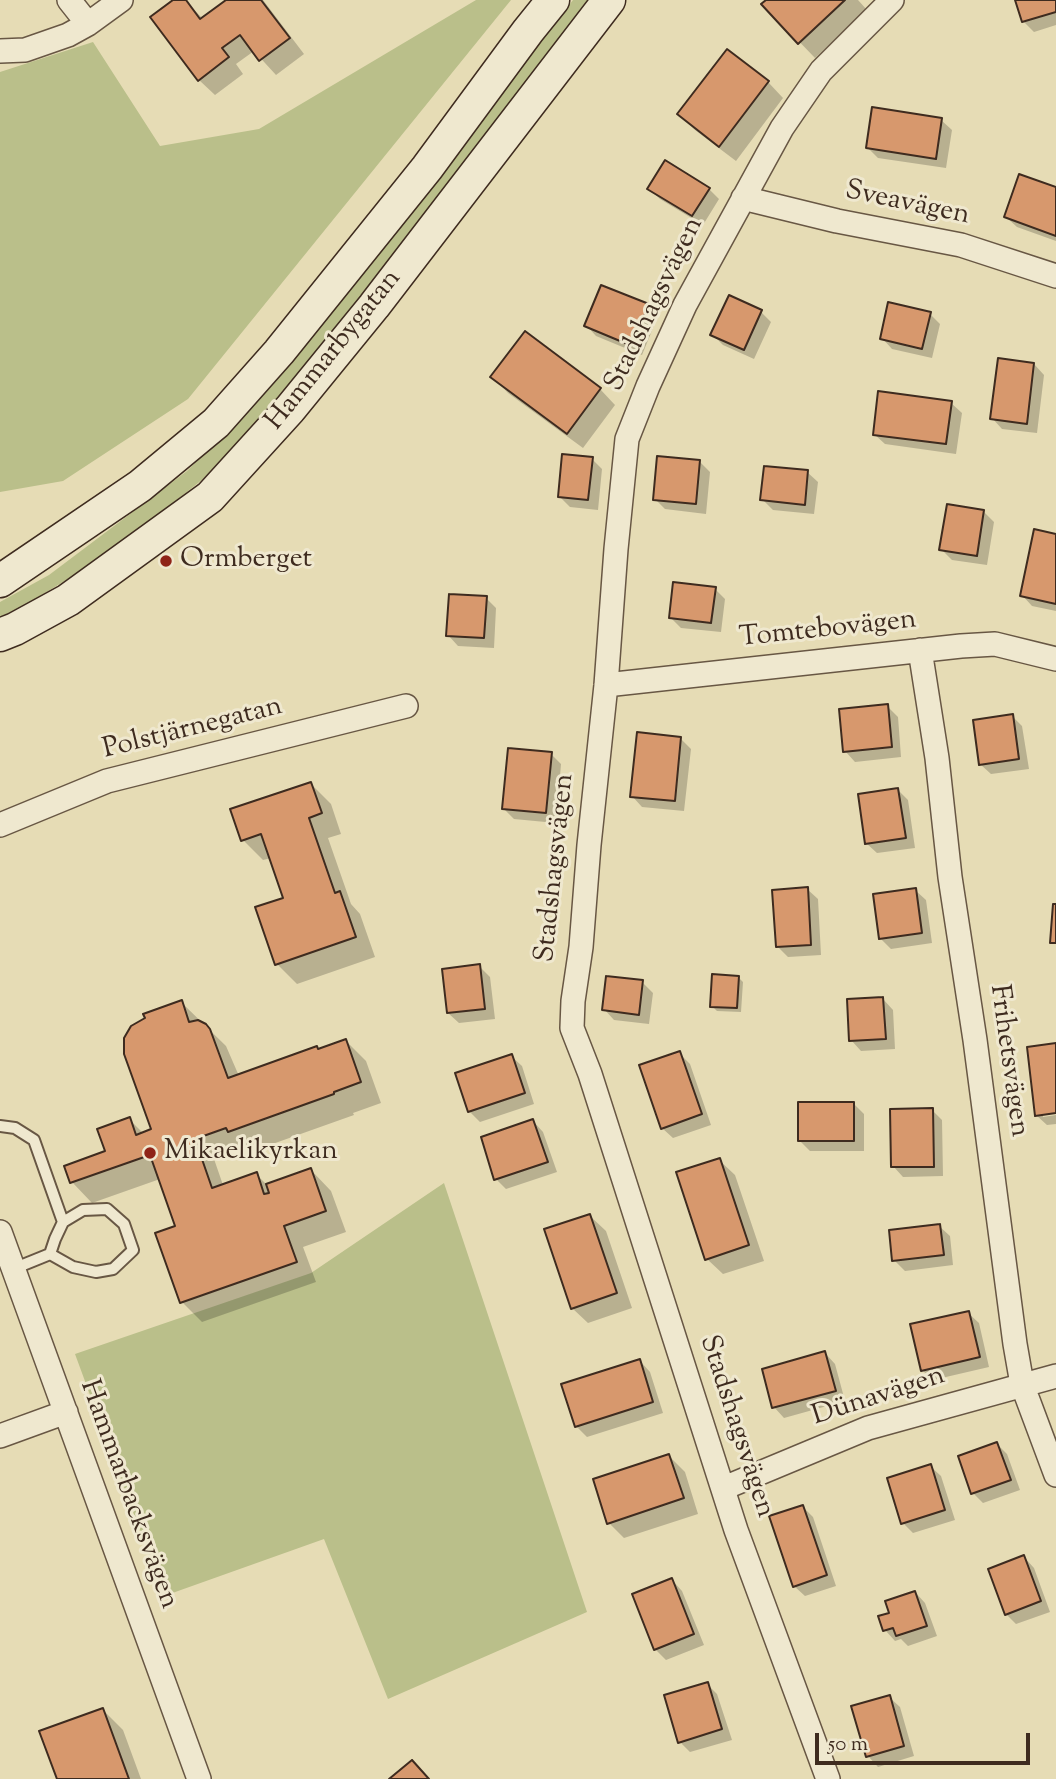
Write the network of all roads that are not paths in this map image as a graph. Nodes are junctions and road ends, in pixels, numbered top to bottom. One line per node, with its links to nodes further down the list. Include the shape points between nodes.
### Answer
1 (69, 0): 6 (street)
2 (121, 0): 6 (street)
3 (553, 0): 10 (main road, Hammarbygatan, via 427,168 216,424 140,486)
4 (609, 0): 11 (main road, Hammarbygatan, via 374,306 210,498 68,600)
5 (892, 0): 8 (street, Stadshagsvägen, via 821,71)
6 (88, 24): 7 (street, via 26,50)
7 (0, 51)
8 (743, 198): 9 (street, Sveavägen, via 961,245); 14 (street, Stadshagsvägen, via 685,305 627,439)
9 (1056, 276)
10 (0, 582)
11 (0, 635)
12 (920, 650): 13 (street, Tomtebovägen, via 995,644); 14 (street, Tomtebovägen); 23 (street, Frihetsvägen)
13 (1056, 659)
14 (606, 685): 27 (street, Stadshagsvägen, via 572,1028)
15 (406, 706): 16 (street, Polstjärnegatan, via 107,781)
16 (0, 825)
17 (0, 1126): 18 (lane, via 15,1128 34,1140)
18 (63, 1222): 20 (lane); 20 (lane, via 83,1210 107,1209 124,1224 133,1250 113,1269 96,1272 73,1267)
19 (0, 1232): 21 (street, Hammarbacksvägen)
20 (50, 1254): 21 (lane)
21 (13, 1269): 24 (street, Hammarbacksvägen)
22 (1056, 1376): 23 (street, Dünavägen)
23 (1022, 1384): 26 (street, Frihetsvägen); 27 (street, Dünavägen, via 868,1428)
24 (66, 1412): 25 (street); 28 (street, Hammarbacksvägen)
25 (0, 1436)
26 (1056, 1475)
27 (724, 1488): 29 (street, Stadshagsvägen)
28 (199, 1779)
29 (828, 1779)

